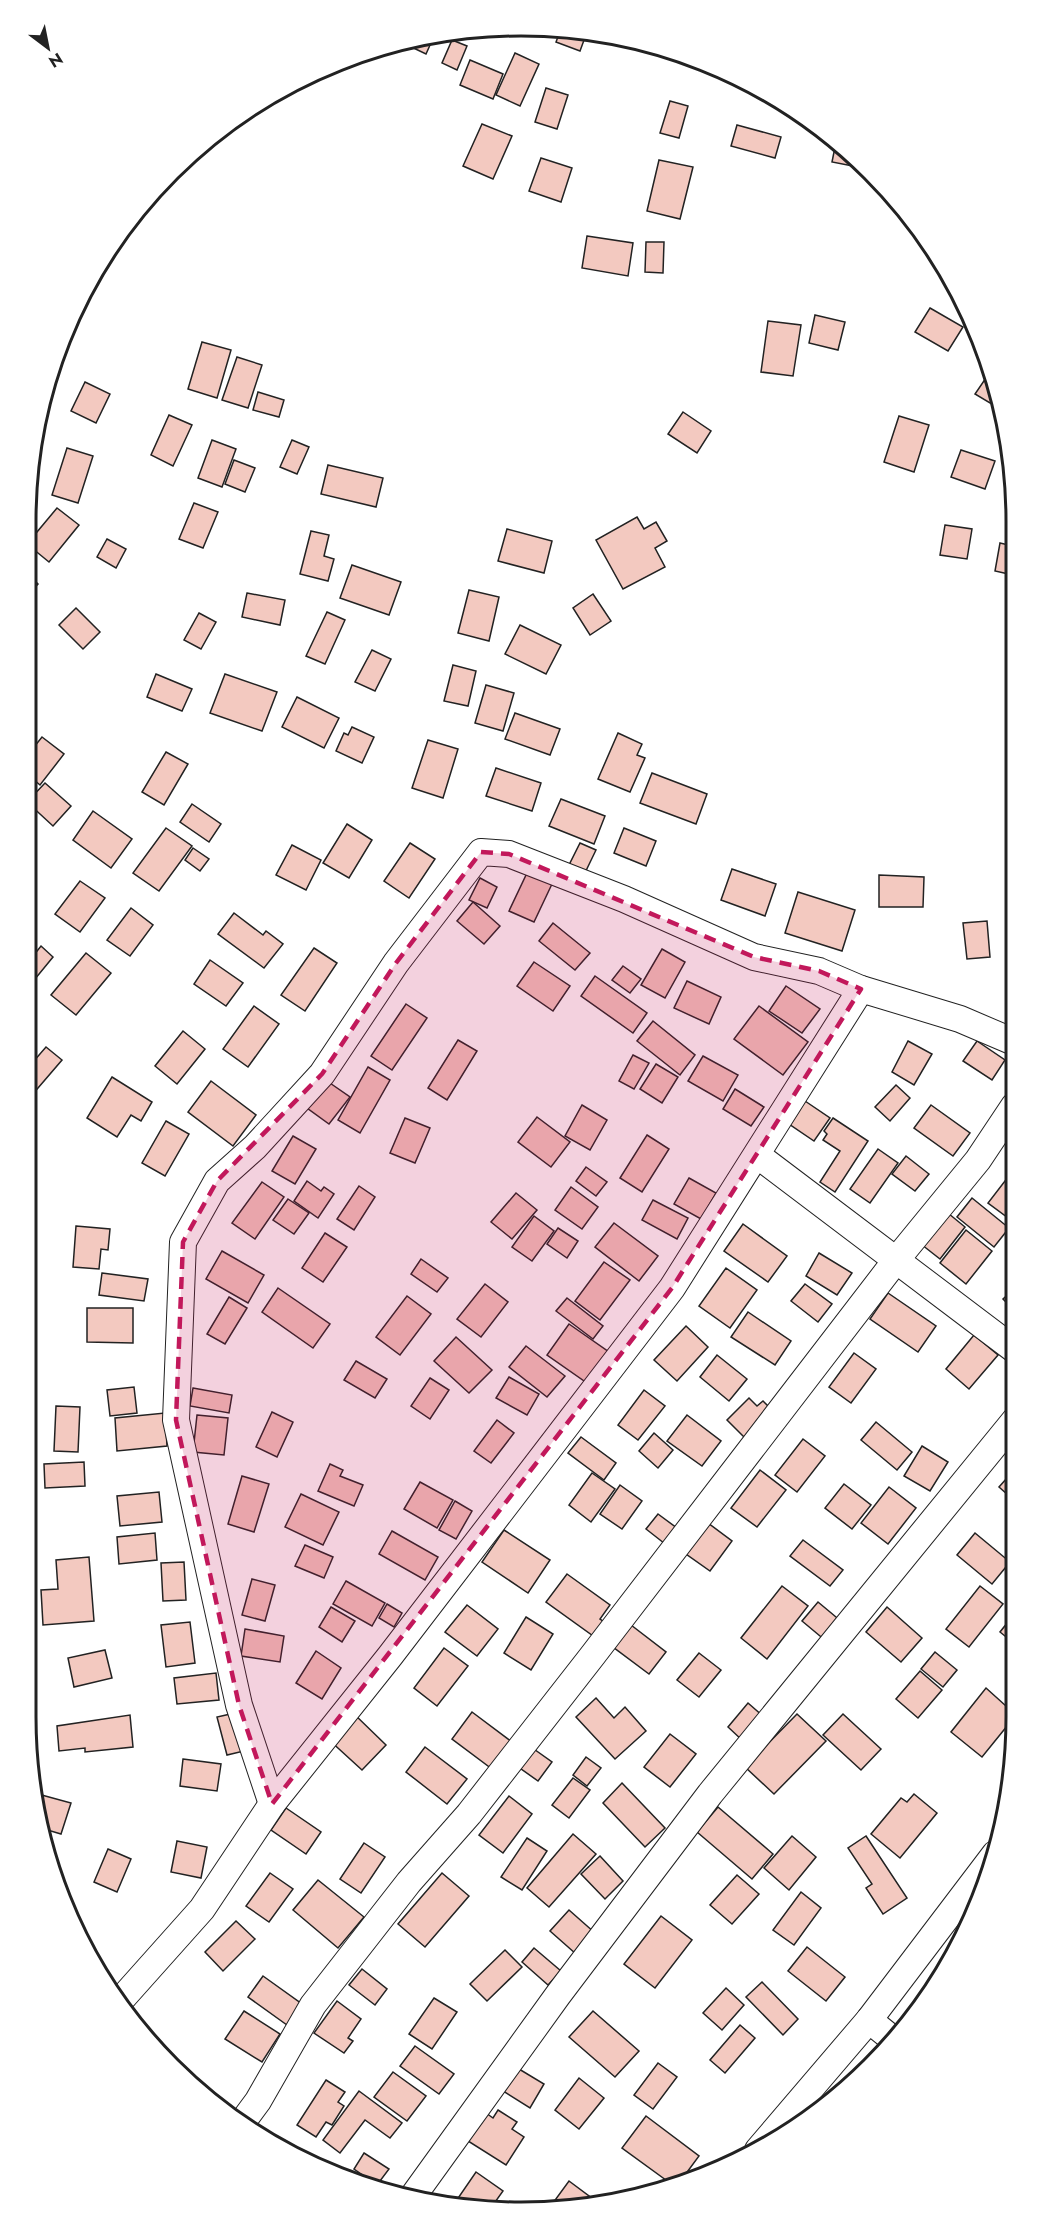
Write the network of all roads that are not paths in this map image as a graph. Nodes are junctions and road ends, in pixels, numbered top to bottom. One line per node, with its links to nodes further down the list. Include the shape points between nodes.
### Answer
1 (861, 989): 2 (street, via 960,1019); 4 (street); 8 (street, via 819,971 754,957 624,899 509,854 481,852 396,963 322,1074 255,1147 217,1181 183,1242 176,1420 239,1705)
2 (1006, 1039)
3 (1006, 1118): 5 (street, via 978,1160)
4 (757, 1155): 5 (street); 8 (street, via 672,1288)
5 (897, 1259): 6 (street); 13 (street, via 470,1814 409,1882 313,2005)
6 (1006, 1343)
7 (1006, 1432): 15 (street, via 710,1794)
8 (272, 1804): 10 (street, via 202,1909)
9 (979, 1874): 11 (street)
10 (125, 1996)
11 (869, 2020): 12 (street); 14 (street)
12 (888, 2035)
13 (247, 2116)
14 (776, 2129)
15 (417, 2191)

